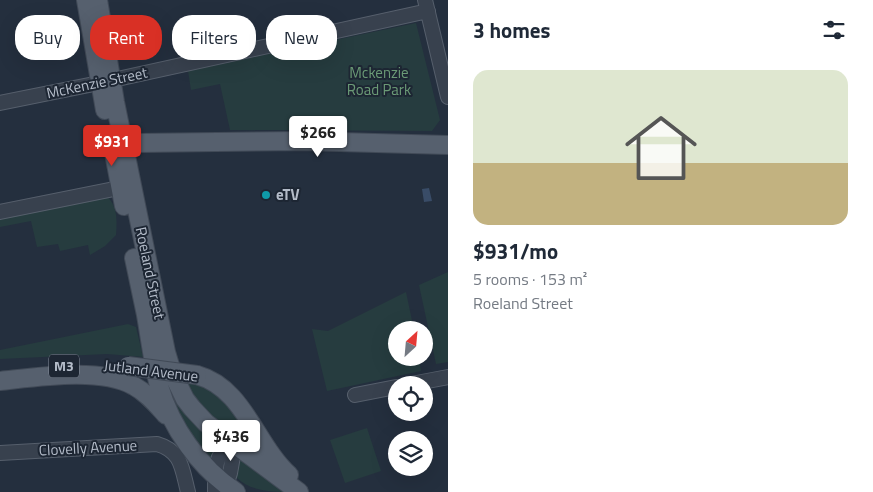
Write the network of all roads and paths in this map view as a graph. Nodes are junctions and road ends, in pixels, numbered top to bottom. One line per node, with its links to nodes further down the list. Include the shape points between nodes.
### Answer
1 (86, 0): 4 (main road, Roeland Street)
2 (98, 0): 4 (main road, Roeland Street)
3 (427, 6): 4 (street, McKenzie Street); 5 (street)
4 (105, 81): 6 (street, McKenzie Street); 7 (main road, Roeland Street)
5 (448, 97)
6 (0, 103)
7 (118, 144): 8 (main road, via 303,141); 9 (main road, Roeland Street)
8 (448, 145)
9 (126, 187): 10 (street); 17 (main road, Roeland Street, via 157,378); 18 (main road, Roeland Street, via 172,372 192,408)
10 (0, 212)
11 (0, 371): 23 (main road, Jutland Avenue / M3, bridge, via 128,366 212,380 228,391 273,458)
12 (448, 377): 13 (street)
13 (433, 380)
14 (0, 381): 17 (main road, Jutland Avenue / M3, via 82,375 116,378 149,396)
15 (388, 389): 16 (street)
16 (355, 395)
17 (176, 426): 20 (main road, M3)
18 (233, 443): 20 (street); 22 (main road, Roeland Street)
19 (0, 453): 21 (street, Clovelly Avenue, via 157,444 174,451)
20 (223, 488)
21 (188, 492)
22 (299, 492)
23 (310, 492)

